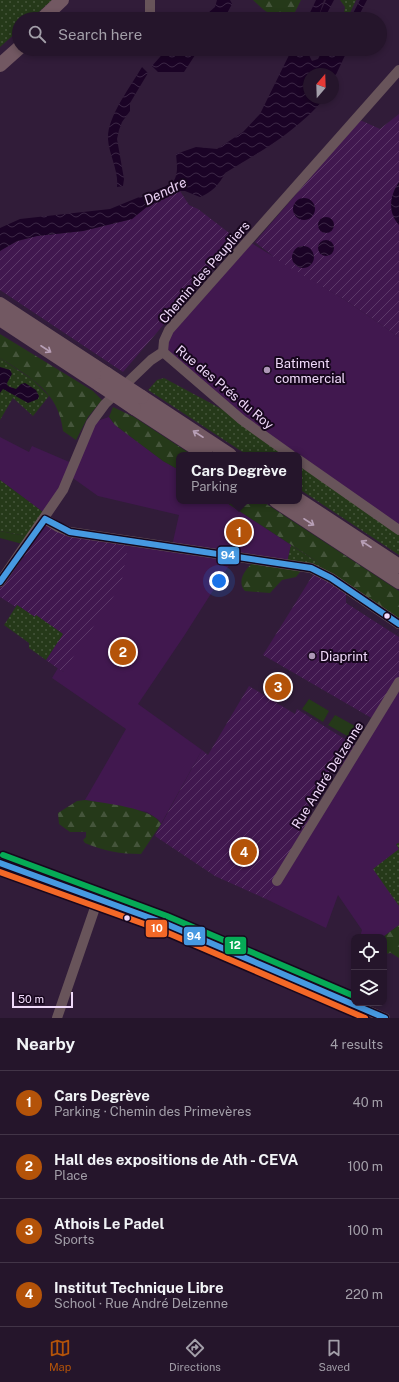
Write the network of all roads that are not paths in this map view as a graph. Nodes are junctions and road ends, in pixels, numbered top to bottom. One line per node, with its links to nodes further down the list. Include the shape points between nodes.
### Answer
1 (62, 0): 4 (highway)
2 (69, 0): 5 (highway)
3 (150, 0): 6 (street)
4 (49, 12)
5 (58, 12)
6 (150, 12)
7 (12, 46): 9 (highway)
8 (12, 54): 10 (highway)
9 (0, 56)
10 (0, 65)
11 (399, 70): 15 (street, Chemin des Peupliers, via 169,330)
12 (0, 304): 14 (highway)
13 (0, 319): 14 (highway)
14 (17, 322): 16 (highway, bridge)
15 (163, 352): 19 (street, Rue des Prés du Roy, via 242,420); 23 (street, via 151,360 105,404 91,423 70,476)
16 (138, 402): 17 (highway); 18 (highway, one-way to 16)
17 (202, 452)
18 (225, 452)
19 (287, 452)
20 (302, 462): 24 (street)
21 (302, 502): 25 (highway, one-way to 21)
22 (281, 504): 27 (highway, one-way to 27)
23 (45, 519): 26 (street); 28 (street, via 70,532 311,568 331,578)
24 (399, 530)
25 (399, 566)
26 (0, 582)
27 (399, 582)
28 (399, 624)
29 (399, 682): 31 (street, Rue André Delzenne)
30 (0, 863): 32 (street)
31 (277, 881)
32 (98, 899): 33 (street); 34 (street, via 230,950)
33 (57, 1018)
34 (385, 1018)

